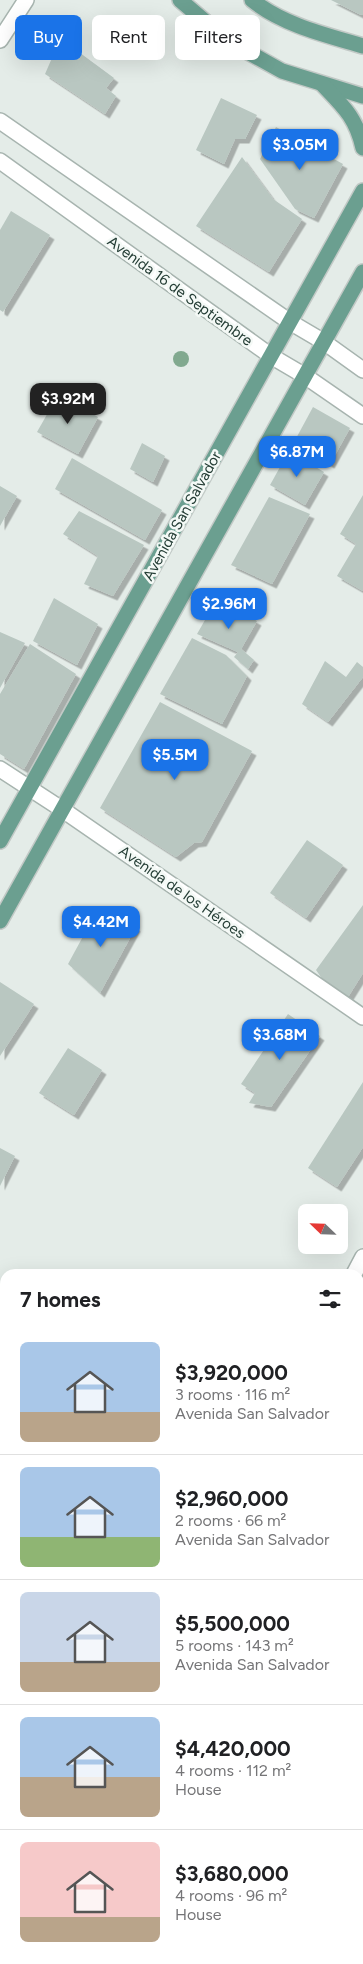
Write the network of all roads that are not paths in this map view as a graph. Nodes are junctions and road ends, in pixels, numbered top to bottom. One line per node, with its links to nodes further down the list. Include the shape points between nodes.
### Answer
1 (26, 0): 4 (street)
2 (180, 0): 6 (main road, via 228,41 282,71)
3 (252, 0): 5 (main road, via 264,10 304,28)
4 (0, 40)
5 (363, 46)
6 (321, 83): 7 (main road); 9 (main road, via 351,115)
7 (363, 96)
8 (0, 121): 13 (street)
9 (363, 148)
10 (0, 161): 15 (street, Avenida 16 de Septiembre)
11 (363, 191): 13 (main road, Avenida San Salvador)
12 (363, 272): 14 (main road)
13 (290, 322): 14 (street); 15 (main road, Avenida San Salvador)
14 (324, 342): 16 (street); 17 (main road)
15 (271, 356): 17 (street, Avenida 16 de Septiembre); 20 (main road, Avenida San Salvador)
16 (363, 370)
17 (305, 376): 18 (street, Avenida 16 de Septiembre); 21 (main road)
18 (363, 416)
19 (0, 769): 20 (street, Avenida de los Héroes)
20 (30, 788): 21 (street, Avenida de los Héroes); 22 (main road, Avenida San Salvador)
21 (62, 810): 23 (main road); 24 (street, Avenida de los Héroes)
22 (0, 841)
23 (0, 921)
24 (363, 1017)
25 (363, 1257): 26 (street)
26 (357, 1269)

